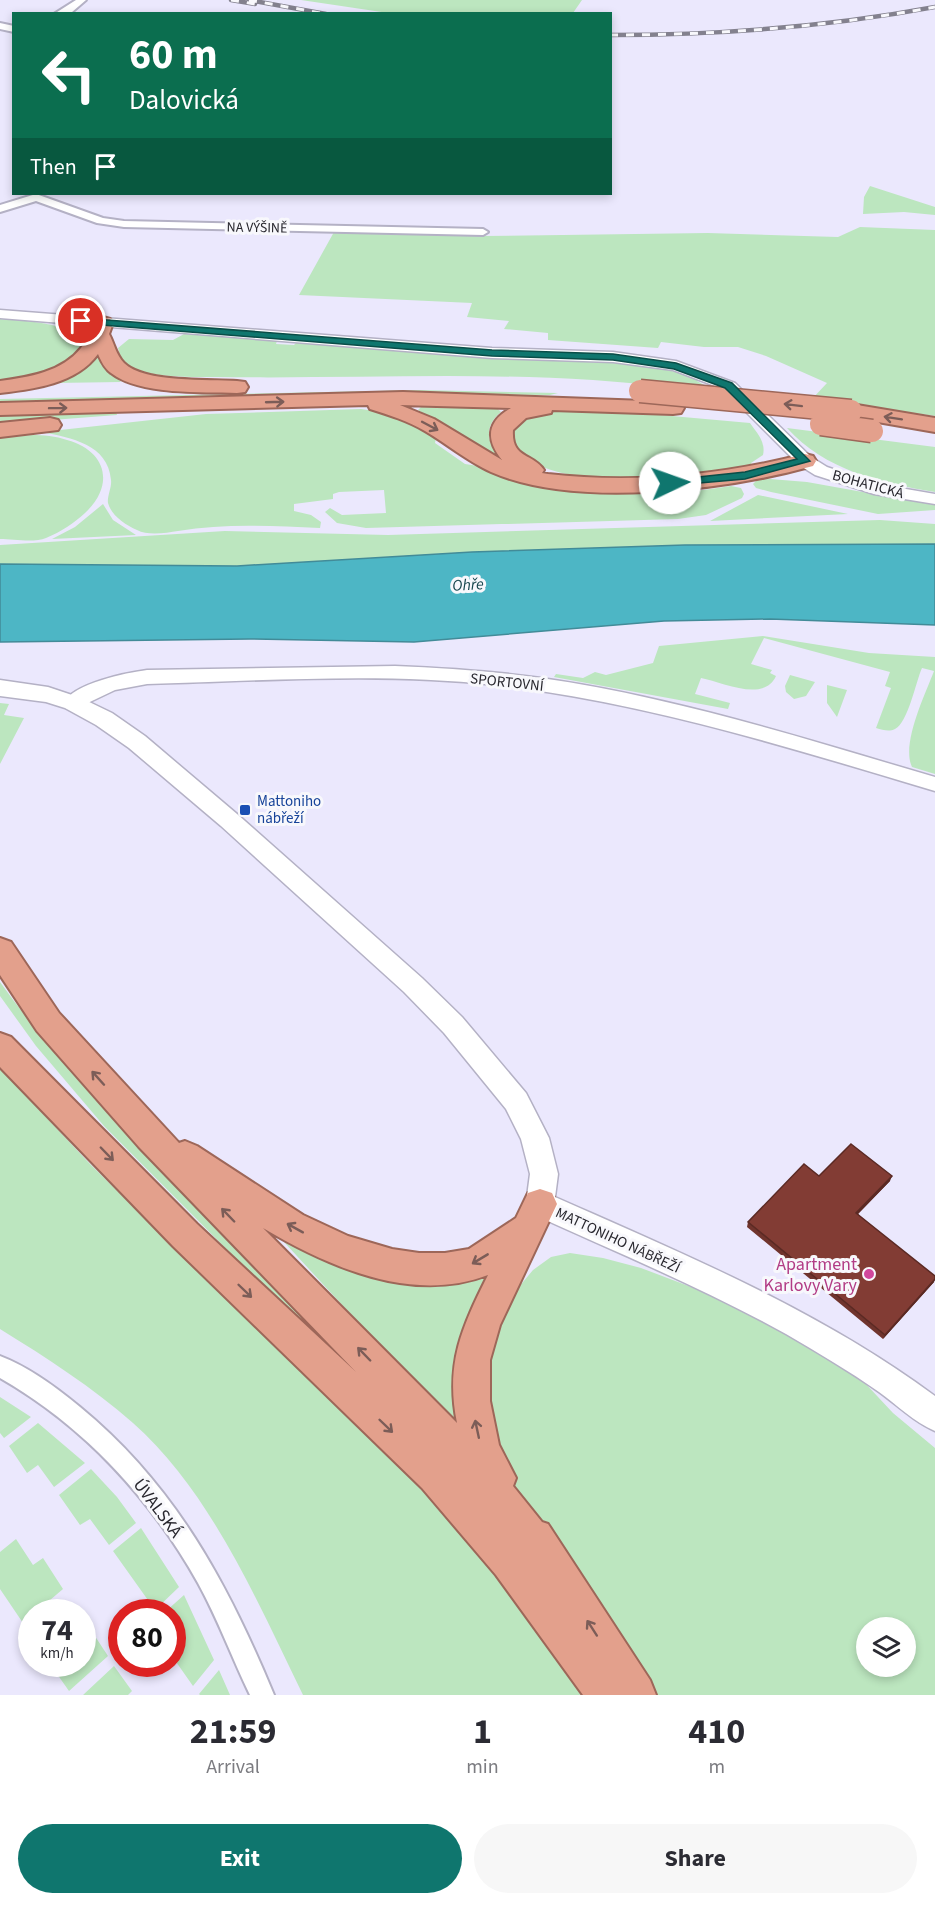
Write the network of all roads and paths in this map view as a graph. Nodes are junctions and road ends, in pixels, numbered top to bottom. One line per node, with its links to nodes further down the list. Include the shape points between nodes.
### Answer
1 (82, 0): 2 (street)
2 (64, 12)
3 (0, 26): 4 (street)
4 (12, 29)
5 (35, 195): 6 (street, NA VÝŠINĚ); 7 (street, NA VÝŠINĚ, via 101,221 124,224)
6 (0, 209)
7 (483, 232)
8 (0, 314): 9 (street, BOHATICKÁ)
9 (102, 329): 10 (highway, via 87,357 72,369 34,383); 11 (highway, via 112,362 119,371 158,382); 20 (street, BOHATICKÁ, via 613,357 676,366 729,386)
10 (0, 387)
11 (237, 387): 12 (highway); 17 (highway, one-way to 11, bridge, via 851,411 640,391 400,383)
12 (0, 392)
13 (355, 400): 14 (highway, one-way to 13); 15 (highway); 21 (highway, one-way to 21, via 397,411 431,426 476,455 524,477)
14 (216, 404): 16 (highway, one-way to 14); 18 (highway)
15 (579, 404): 19 (highway, bridge, via 759,416); 21 (highway, via 514,415 501,429 500,439 504,449 529,469)
16 (0, 409)
17 (935, 425)
18 (0, 430)
19 (935, 442)
20 (805, 461): 21 (highway, via 745,476 693,483); 22 (street, BOHATICKÁ, via 820,471 874,489)
21 (603, 485)
22 (935, 499)
23 (0, 688): 24 (main road, MATTONIHO NÁBŘEŽÍ)
24 (73, 703): 25 (street, SPORTOVNÍ, via 110,683 147,676 446,675 542,685 651,707); 31 (main road, MATTONIHO NÁBŘEŽÍ, via 146,749 230,820 453,1025 516,1101 535,1138 544,1174)
25 (935, 784)
26 (0, 950): 30 (highway, one-way to 26, via 48,1022)
27 (0, 1026): 29 (highway)
28 (0, 1046): 29 (highway)
29 (66, 1112): 36 (highway, one-way to 36, via 185,1235 436,1474 510,1561)
30 (151, 1137): 31 (highway, one-way to 30, via 473,1264 424,1271 374,1261 320,1241); 34 (highway, one-way to 30, via 473,1467)
31 (535, 1216): 33 (main road, MATTONIHO NÁBŘEŽÍ, via 792,1320); 34 (highway, one-way to 31, via 481,1451 471,1401 472,1360 483,1323)
32 (0, 1366): 35 (street, ÚVALSKÁ, via 65,1407 145,1487 206,1575)
33 (935, 1415)
34 (543, 1554): 37 (highway, one-way to 34)
35 (262, 1695)
36 (609, 1695)
37 (635, 1695)

